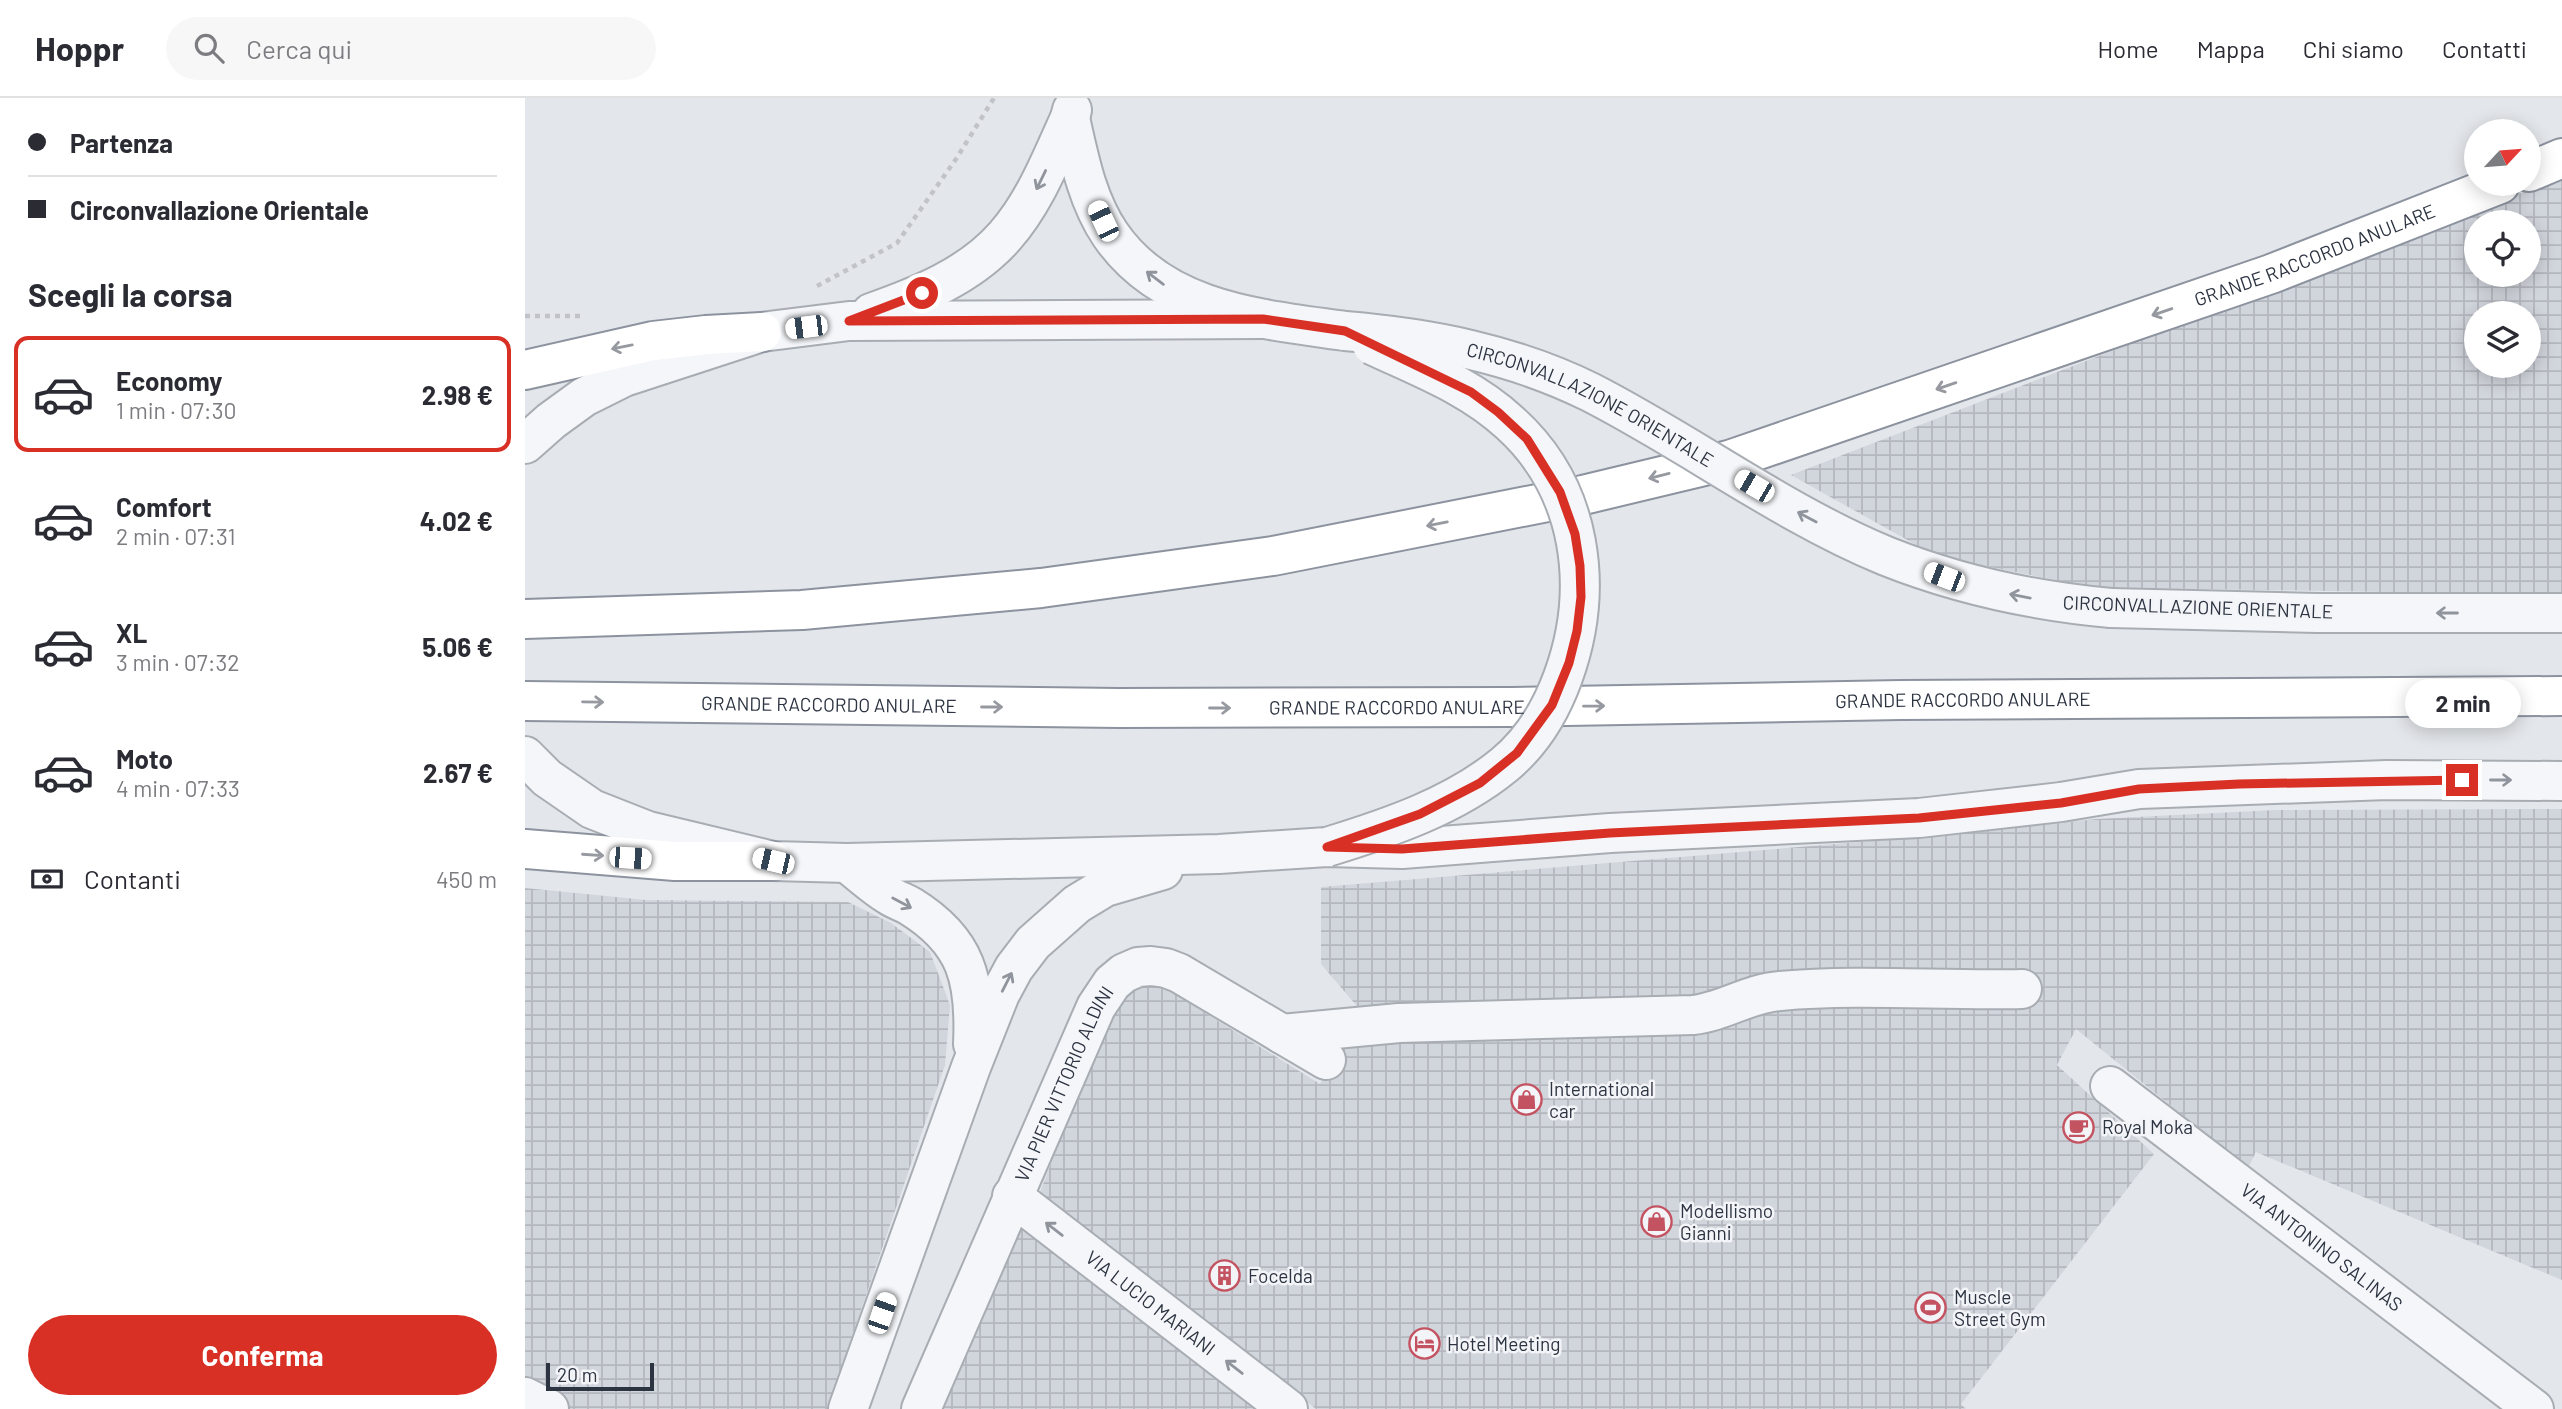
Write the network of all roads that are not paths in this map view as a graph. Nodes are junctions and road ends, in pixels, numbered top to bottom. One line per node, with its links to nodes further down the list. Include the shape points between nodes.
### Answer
1 (1072, 108): 5 (street, one-way to 1, via 1217,309 1175,292 1124,251 1094,203 1081,167); 6 (street, one-way to 6, via 1039,186 1004,237 950,280)
2 (2562, 158): 3 (highway)
3 (2541, 167)
4 (2470, 196): 12 (highway, GRANDE RACCORDO ANULARE, one-way to 12, via 2246,283 1742,456 1583,495 1273,556 1055,586 801,610)
5 (1263, 319): 6 (street); 7 (street, CIRCONVALLAZIONE ORIENTALE)
6 (849, 321): 8 (street)
7 (1345, 331): 11 (street, CIRCONVALLAZIONE ORIENTALE, one-way to 7, bridge, via 2111,608 2004,593 1886,555 1795,510 1589,392 1516,362 1432,341); 17 (street, bridge, via 1471,392 1527,439 1569,515 1578,550 1581,597 1574,648 1560,688 1517,753 1450,800)
8 (762, 332): 9 (highway, one-way to 9, via 653,341); 10 (street, via 624,377 585,397)
9 (525, 370)
10 (525, 444)
11 (2562, 613)
12 (525, 619)
13 (2562, 696): 14 (highway, GRANDE RACCORDO ANULARE, one-way to 13, via 1146,708)
14 (525, 701)
15 (525, 756): 20 (street, via 566,793 613,818 673,838)
16 (2562, 780): 17 (street, one-way to 16, via 1402,849 1610,833 1919,818 2061,803 2139,789)
17 (1327, 847): 19 (street)
18 (525, 849): 20 (highway, one-way to 20, via 675,861)
19 (1219, 855): 21 (street); 25 (street, one-way to 19, via 1014,968 1063,915 1105,887)
20 (773, 861): 21 (street)
21 (847, 863): 25 (street, one-way to 25, via 928,919 957,947 973,998)
22 (2022, 989): 23 (street, via 1778,991 1693,1015 1399,1023)
23 (1282, 1034): 24 (street, VIA PIER VITTORIO ALDINI); 27 (street, VIA PIER VITTORIO ALDINI, via 1179,973 1151,966 1124,973 1096,1007)
24 (1326, 1060)
25 (971, 1068): 30 (street)
26 (2110, 1086): 33 (street, VIA ANTONINO SALINAS)
27 (1012, 1196): 31 (street, VIA PIER VITTORIO ALDINI); 32 (street, VIA LUCIO MARIANI, one-way to 27)
28 (525, 1397): 29 (street)
29 (549, 1409)
30 (849, 1409)
31 (921, 1409)
32 (1288, 1409)
33 (2533, 1409)

